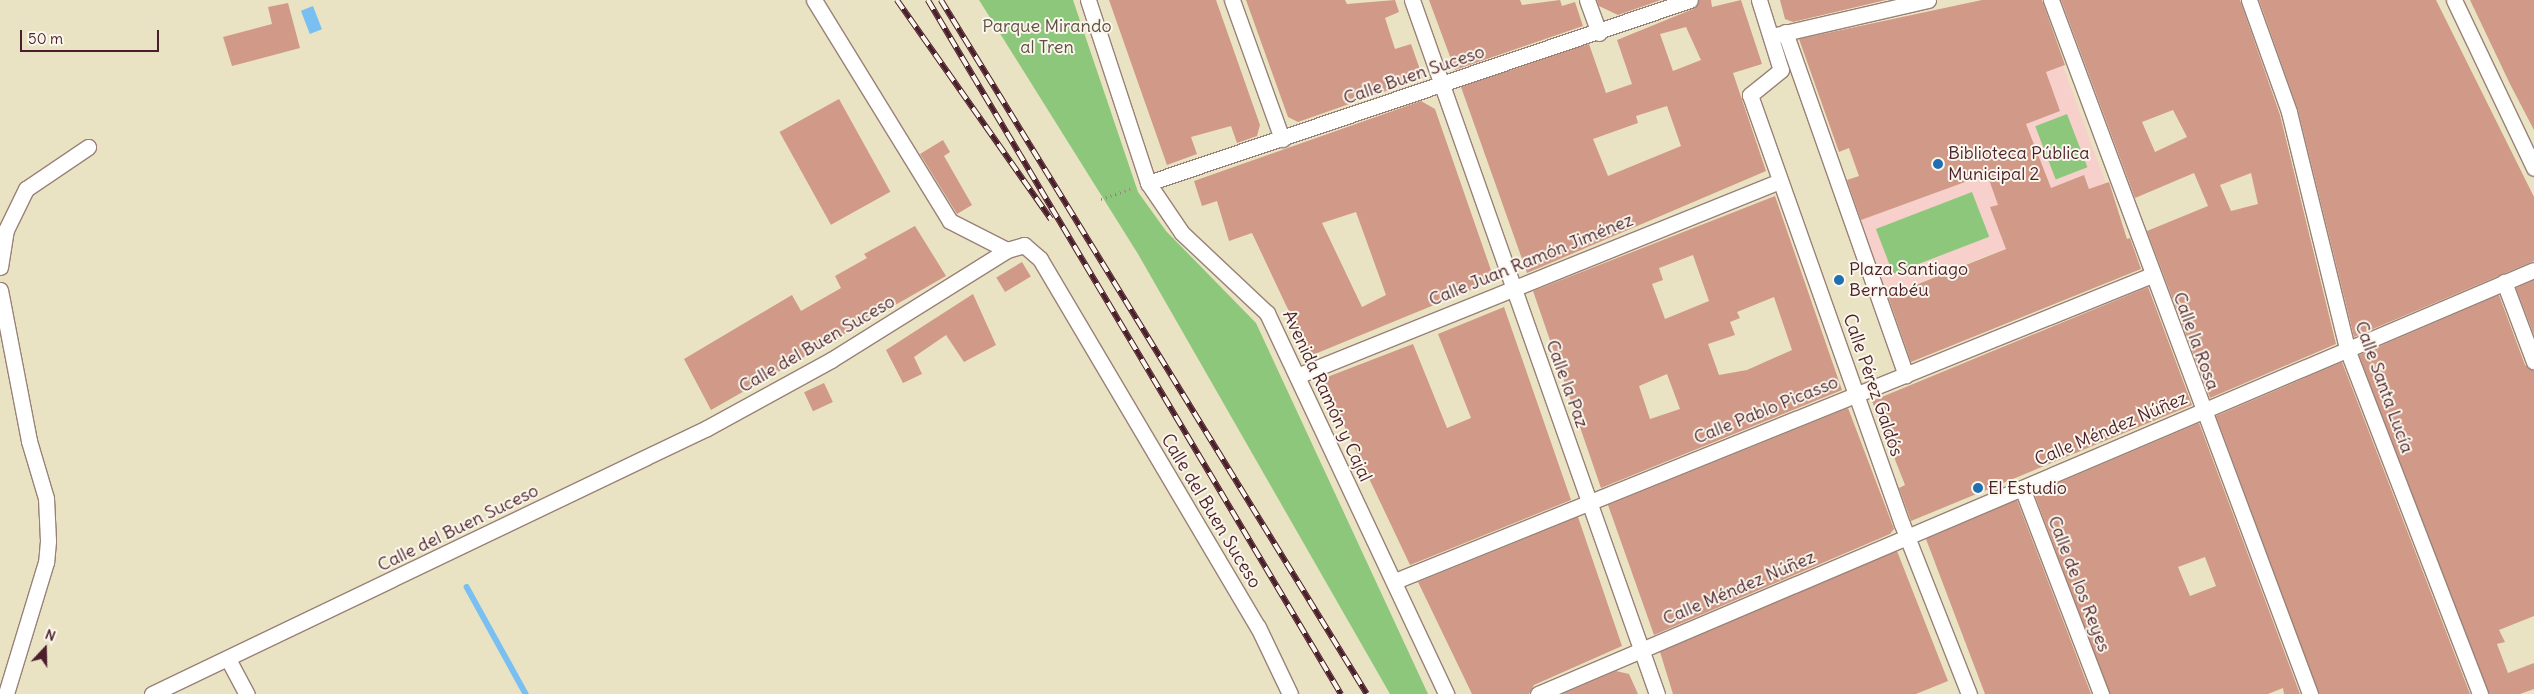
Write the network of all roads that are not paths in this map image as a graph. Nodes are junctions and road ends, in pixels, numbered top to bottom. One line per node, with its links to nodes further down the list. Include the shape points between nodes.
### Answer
1 (814, 0): 20 (street, via 950,221)
2 (1088, 0): 19 (street, Avenida Ramón y Cajal)
3 (1232, 0): 15 (street)
4 (1412, 0): 14 (street, Calle la Paz)
5 (1587, 0): 12 (street)
6 (1690, 0): 12 (street, Calle Buen Suceso)
7 (1759, 0): 13 (street)
8 (1928, 0): 13 (street)
9 (2051, 0): 23 (street, Calle la Rosa)
10 (2249, 0): 28 (street, Calle Santa Lucía, via 2289,112)
11 (2454, 0): 17 (street)
12 (1599, 33): 14 (street, Calle Buen Suceso)
13 (1778, 34): 18 (street, Calle Pérez Galdós, via 1781,70 1750,95); 30 (street)
14 (1443, 85): 15 (street, Calle Buen Suceso); 25 (street, Calle la Paz)
15 (1282, 139): 19 (street, Calle Buen Suceso)
16 (88, 147): 21 (street, via 47,171 26,189 6,230)
17 (2534, 168)
18 (1780, 181): 25 (street, Calle Juan Ramón Jiménez); 32 (street, Calle Pérez Galdós)
19 (1148, 183): 31 (street, Avenida Ramón y Cajal, via 1182,233 1267,312)
20 (1007, 250): 39 (street, Calle del Buen Suceso, via 832,360 707,428); 44 (street, Calle del Buen Suceso, via 1024,245 1040,260 1258,627)
21 (0, 267)
22 (2534, 270): 24 (street, Calle Méndez Núñez)
23 (2152, 275): 30 (street, Calle Pablo Picasso); 33 (street, Calle la Rosa)
24 (2504, 282): 28 (street, Calle Méndez Núñez); 29 (street)
25 (1513, 287): 31 (street, Calle Juan Ramón Jiménez); 35 (street, Calle la Paz)
26 (0, 290): 27 (street)
27 (2, 323): 41 (street, via 46,498 48,541 46,562)
28 (2347, 349): 33 (street, Calle Méndez Núñez); 50 (street, Calle Santa Lucía)
29 (2534, 362)
30 (1906, 375): 32 (street, Calle Pablo Picasso)
31 (1296, 376): 37 (street, Avenida Ramón y Cajal)
32 (1857, 393): 35 (street, Calle Pablo Picasso); 36 (street, Calle Pérez Galdós)
33 (2202, 411): 34 (street, Calle Méndez Núñez); 49 (street, Calle la Rosa)
34 (2022, 488): 36 (street, Calle Méndez Núñez); 48 (street, Calle de los Reyes)
35 (1590, 504): 37 (street, Calle Pablo Picasso); 38 (street, Calle la Paz)
36 (1908, 537): 38 (street, Calle Méndez Núñez); 40 (street, Calle Pérez Galdós)
37 (1395, 581): 45 (street, Avenida Ramón y Cajal)
38 (1642, 649): 46 (street, Calle Méndez Núñez); 47 (street, Calle la Paz)
39 (228, 658): 42 (street, Calle del Buen Suceso); 43 (street)
40 (1963, 692)
41 (6, 694)
42 (152, 694)
43 (247, 694)
44 (1290, 694)
45 (1446, 694)
46 (1538, 694)
47 (1658, 694)
48 (2101, 694)
49 (2309, 694)
50 (2480, 694)

